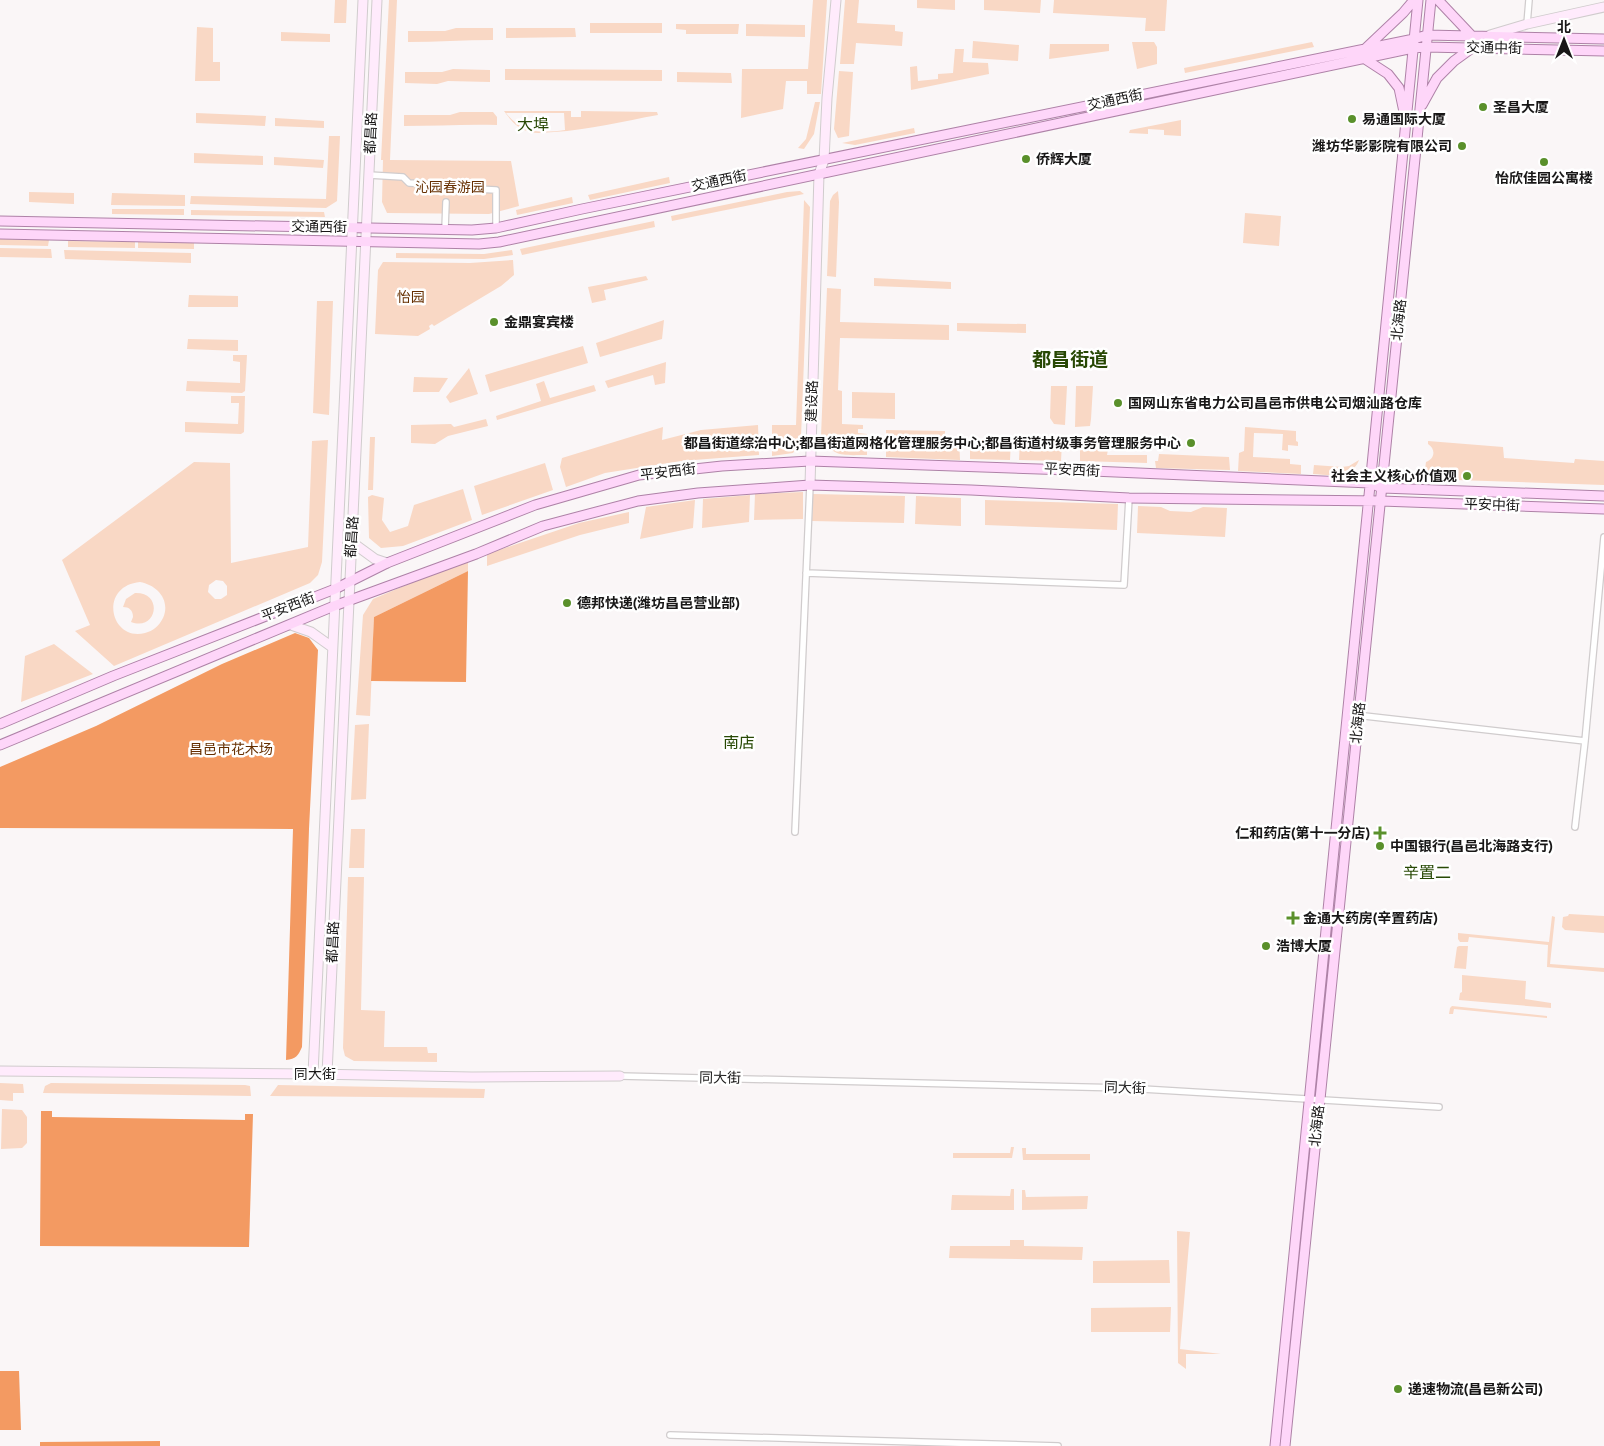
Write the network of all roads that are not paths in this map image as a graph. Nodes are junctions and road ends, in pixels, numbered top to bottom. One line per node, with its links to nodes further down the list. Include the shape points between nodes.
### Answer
1 (363, 0): 30 (street, 都昌路)
2 (377, 0): 25 (street, 都昌路)
3 (836, 0): 23 (street, 建设路)
4 (1414, 0): 17 (main road)
5 (1418, 0): 15 (main road, 北海路)
6 (1431, 0): 11 (main road, 北海路)
7 (1438, 0): 12 (main road)
8 (1529, 0): 10 (street)
9 (1604, 7): 10 (street)
10 (1527, 24): 13 (street)
11 (1427, 35): 12 (main road, 交通中街); 15 (main road, 交通西街); 16 (main road, 北海路)
12 (1472, 36): 13 (main road, 交通中街)
13 (1487, 36): 14 (main road, 交通中街)
14 (1604, 39)
15 (1414, 44): 16 (main road, 交通中街); 17 (main road, 交通西街); 20 (main road, 交通西街); 22 (main road, 北海路)
16 (1426, 47): 18 (main road, 交通中街); 21 (main road, 北海路)
17 (1366, 48): 23 (main road, 交通西街)
18 (1472, 48): 19 (main road, 交通中街); 21 (main road, via 1438,78)
19 (1604, 51)
20 (1365, 58): 22 (main road, via 1388,74 1399,88); 24 (main road, 交通西街)
21 (1420, 110): 40 (main road, 北海路)
22 (1406, 119): 38 (main road, 北海路)
23 (824, 160): 24 (street, 建设路); 32 (main road, 交通西街)
24 (819, 174): 36 (main road, 交通西街, via 499,242); 37 (street, 建设路)
25 (369, 175): 26 (street, via 404,176 409,183); 31 (street, 都昌路)
26 (428, 184)
27 (463, 186): 32 (street, via 496,190)
28 (446, 202): 33 (street)
29 (0, 221): 30 (main road, 交通西街)
30 (352, 228): 31 (main road, 交通西街); 35 (street, 都昌路)
31 (367, 228): 33 (main road, 交通西街); 36 (street, 都昌路)
32 (496, 228): 33 (main road, 交通西街)
33 (445, 230)
34 (0, 234): 35 (main road, 交通西街)
35 (352, 241): 36 (main road, 交通西街); 51 (street, 都昌路)
36 (366, 241): 47 (street, 都昌路)
37 (810, 461): 38 (main road, 平安西街); 39 (street, 建设路); 48 (main road, 平安西街, via 639,475 535,505)
38 (1370, 483): 40 (main road, 平安西街); 43 (main road, 北海路)
39 (810, 485): 42 (main road, 平安西街); 49 (street, 建设路); 52 (main road, 平安西街, via 638,501 542,526)
40 (1382, 488): 41 (main road, 平安中街); 44 (main road, 北海路)
41 (1604, 496)
42 (1130, 498): 43 (main road, 平安西街); 49 (street, via 1124,585)
43 (1368, 500): 44 (main road, 平安西街); 56 (main road, 北海路)
44 (1380, 501): 45 (main road, 平安中街); 57 (main road, 北海路)
45 (1604, 509)
46 (1604, 537): 59 (street)
47 (353, 543): 48 (street, via 375,559); 50 (street, 都昌路)
48 (387, 562): 50 (main road, 平安西街)
49 (806, 573): 62 (street, 建设路)
50 (349, 583): 51 (main road, 平安西街); 52 (street, 都昌路)
51 (335, 589): 53 (street, 都昌路); 58 (main road, 平安西街)
52 (348, 601): 53 (main road, 平安西街); 65 (street, 都昌路)
53 (334, 606): 54 (main road, 平安西街); 55 (street, 都昌路)
54 (292, 625): 55 (street, via 311,632); 60 (main road, 平安西街)
55 (332, 647): 64 (street, 都昌路)
56 (1347, 714): 57 (street); 67 (main road, 北海路)
57 (1359, 715): 59 (street); 68 (main road, 北海路)
58 (0, 724)
59 (1585, 741): 61 (street)
60 (0, 746)
61 (1575, 827)
62 (795, 832)
63 (0, 1071): 64 (street, 同大街)
64 (313, 1074): 65 (street, 同大街)
65 (327, 1074): 66 (street, 同大街)
66 (620, 1076): 67 (street, 同大街, via 1126,1088)
67 (1309, 1099): 68 (street, 同大街); 72 (main road, 北海路)
68 (1320, 1099): 69 (street, 同大街); 73 (main road, 北海路)
69 (1439, 1107)
70 (670, 1435): 71 (street)
71 (1058, 1446)
72 (1275, 1446)
73 (1285, 1446)

